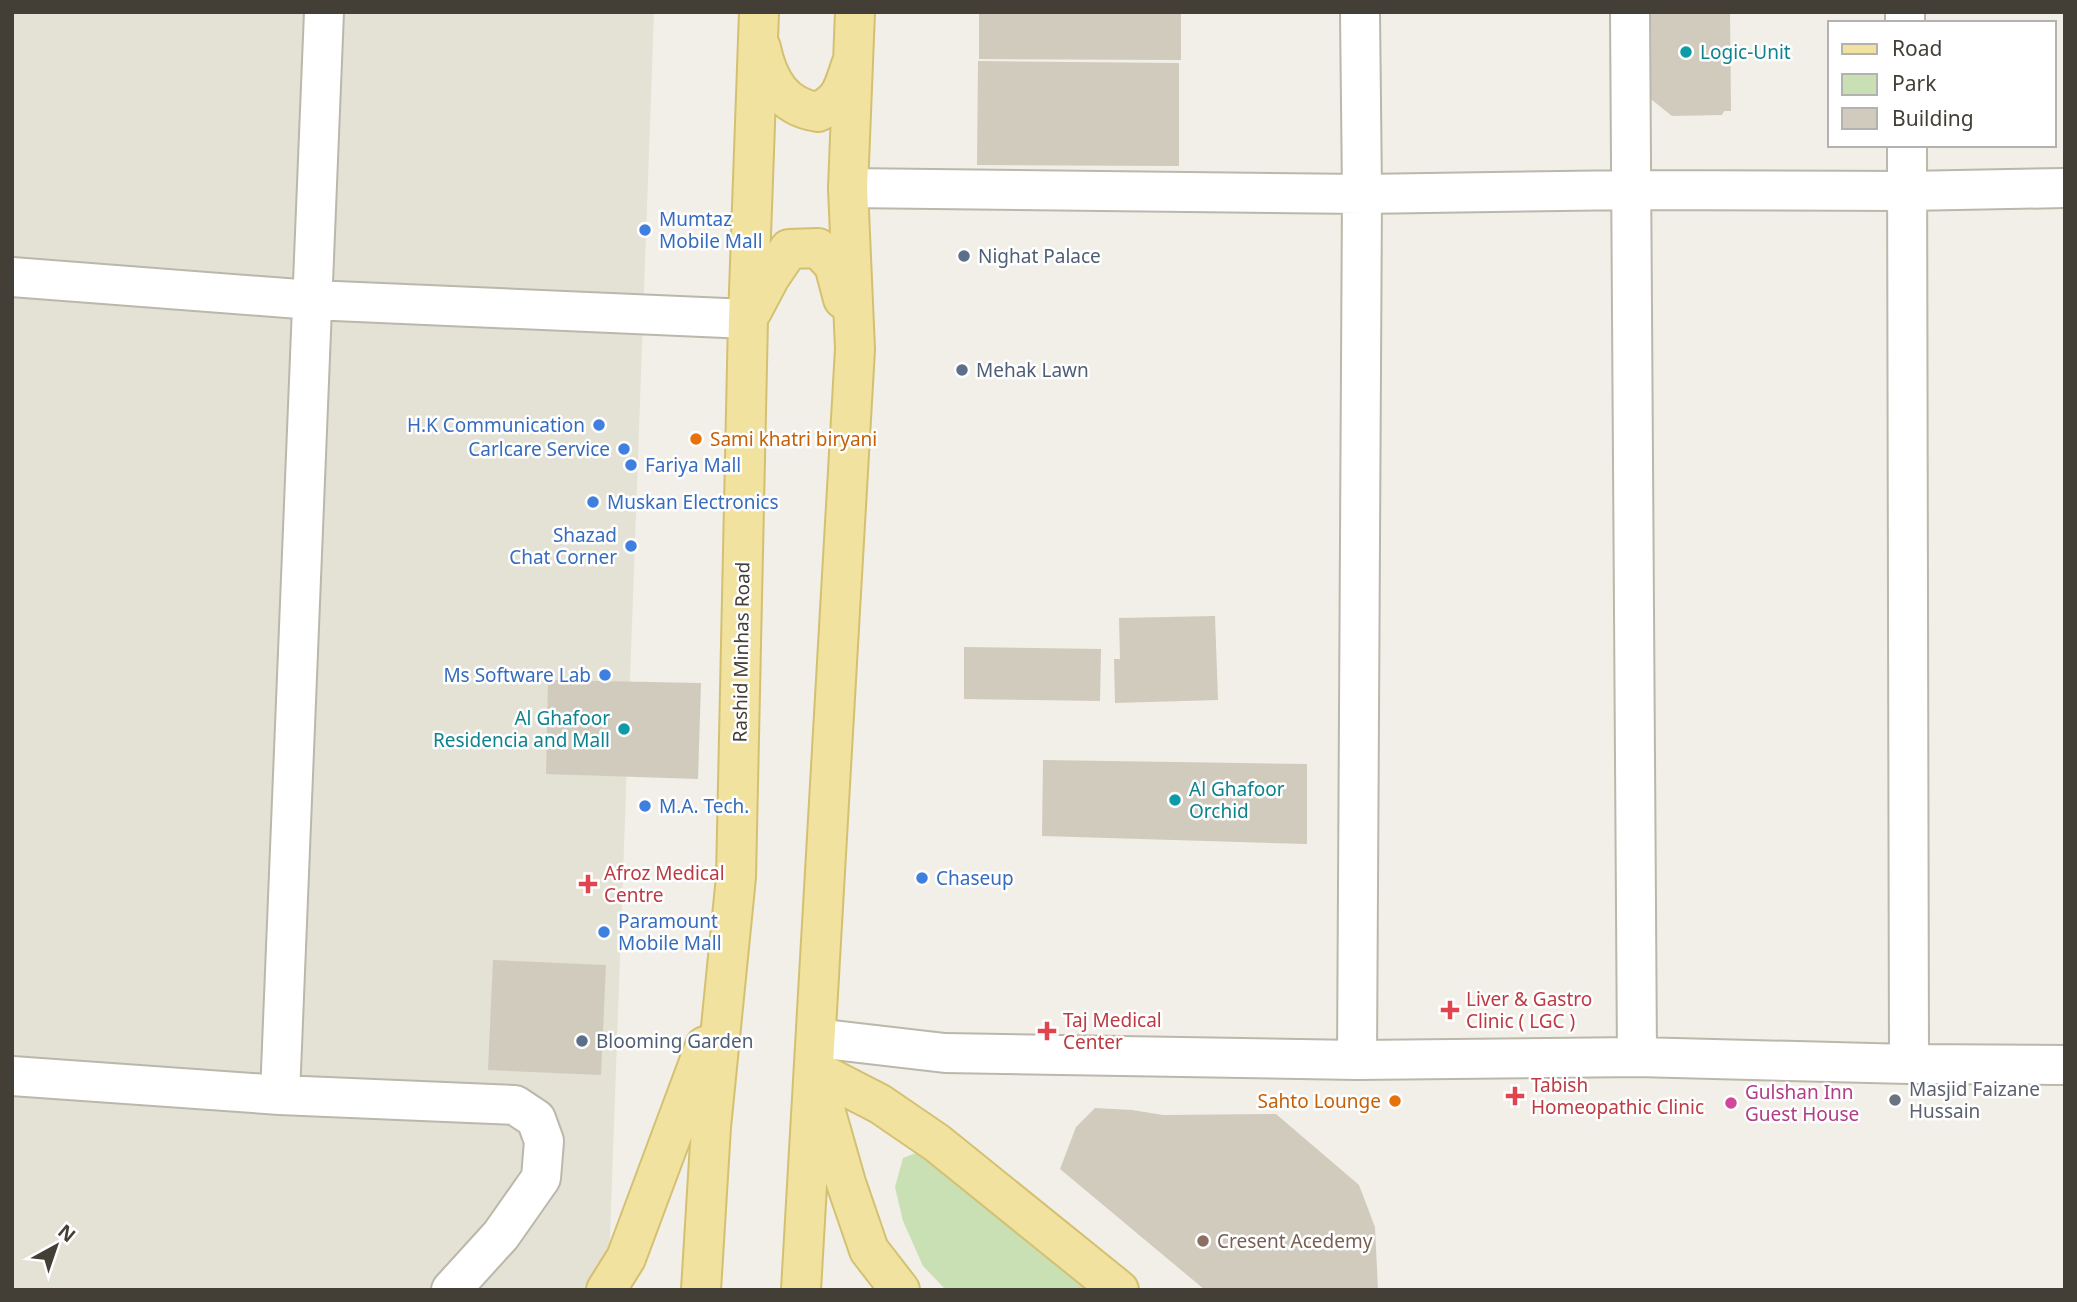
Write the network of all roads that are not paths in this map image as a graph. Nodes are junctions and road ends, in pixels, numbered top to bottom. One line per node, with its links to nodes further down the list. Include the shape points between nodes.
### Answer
1 (324, 12): 14 (street)
2 (855, 12): 6 (main road)
3 (1360, 12): 12 (street)
4 (1630, 12): 10 (street)
5 (759, 24): 6 (main road, via 763,60 780,93 805,110 818,112 842,94); 15 (main road, Rashid Minhas Road)
6 (853, 59): 8 (main road)
7 (1907, 147): 11 (street)
8 (848, 188): 12 (street); 16 (main road)
9 (2065, 188): 11 (street)
10 (1632, 190): 11 (street); 12 (street); 19 (street)
11 (1907, 191): 21 (street)
12 (1362, 194): 20 (street)
13 (12, 277): 14 (street)
14 (312, 299): 15 (street); 24 (street)
15 (748, 320): 16 (main road, via 789,249 818,248 834,265); 17 (main road, Rashid Minhas Road, via 736,877)
16 (855, 349): 18 (main road)
17 (725, 991): 26 (main road, via 626,1258); 27 (main road, Rashid Minhas Road)
18 (815, 1054): 20 (street); 28 (main road); 29 (main road, via 846,1184 869,1250); 30 (main road, via 937,1143)
19 (1637, 1057): 20 (street); 21 (street)
20 (1357, 1060)
21 (1909, 1065): 22 (street)
22 (2065, 1065)
23 (12, 1076): 24 (street)
24 (280, 1095): 25 (street, via 514,1105 536,1119 544,1141 541,1178 501,1235)
25 (451, 1290)
26 (606, 1290)
27 (701, 1290)
28 (801, 1290)
29 (900, 1290)
30 (1119, 1290)

